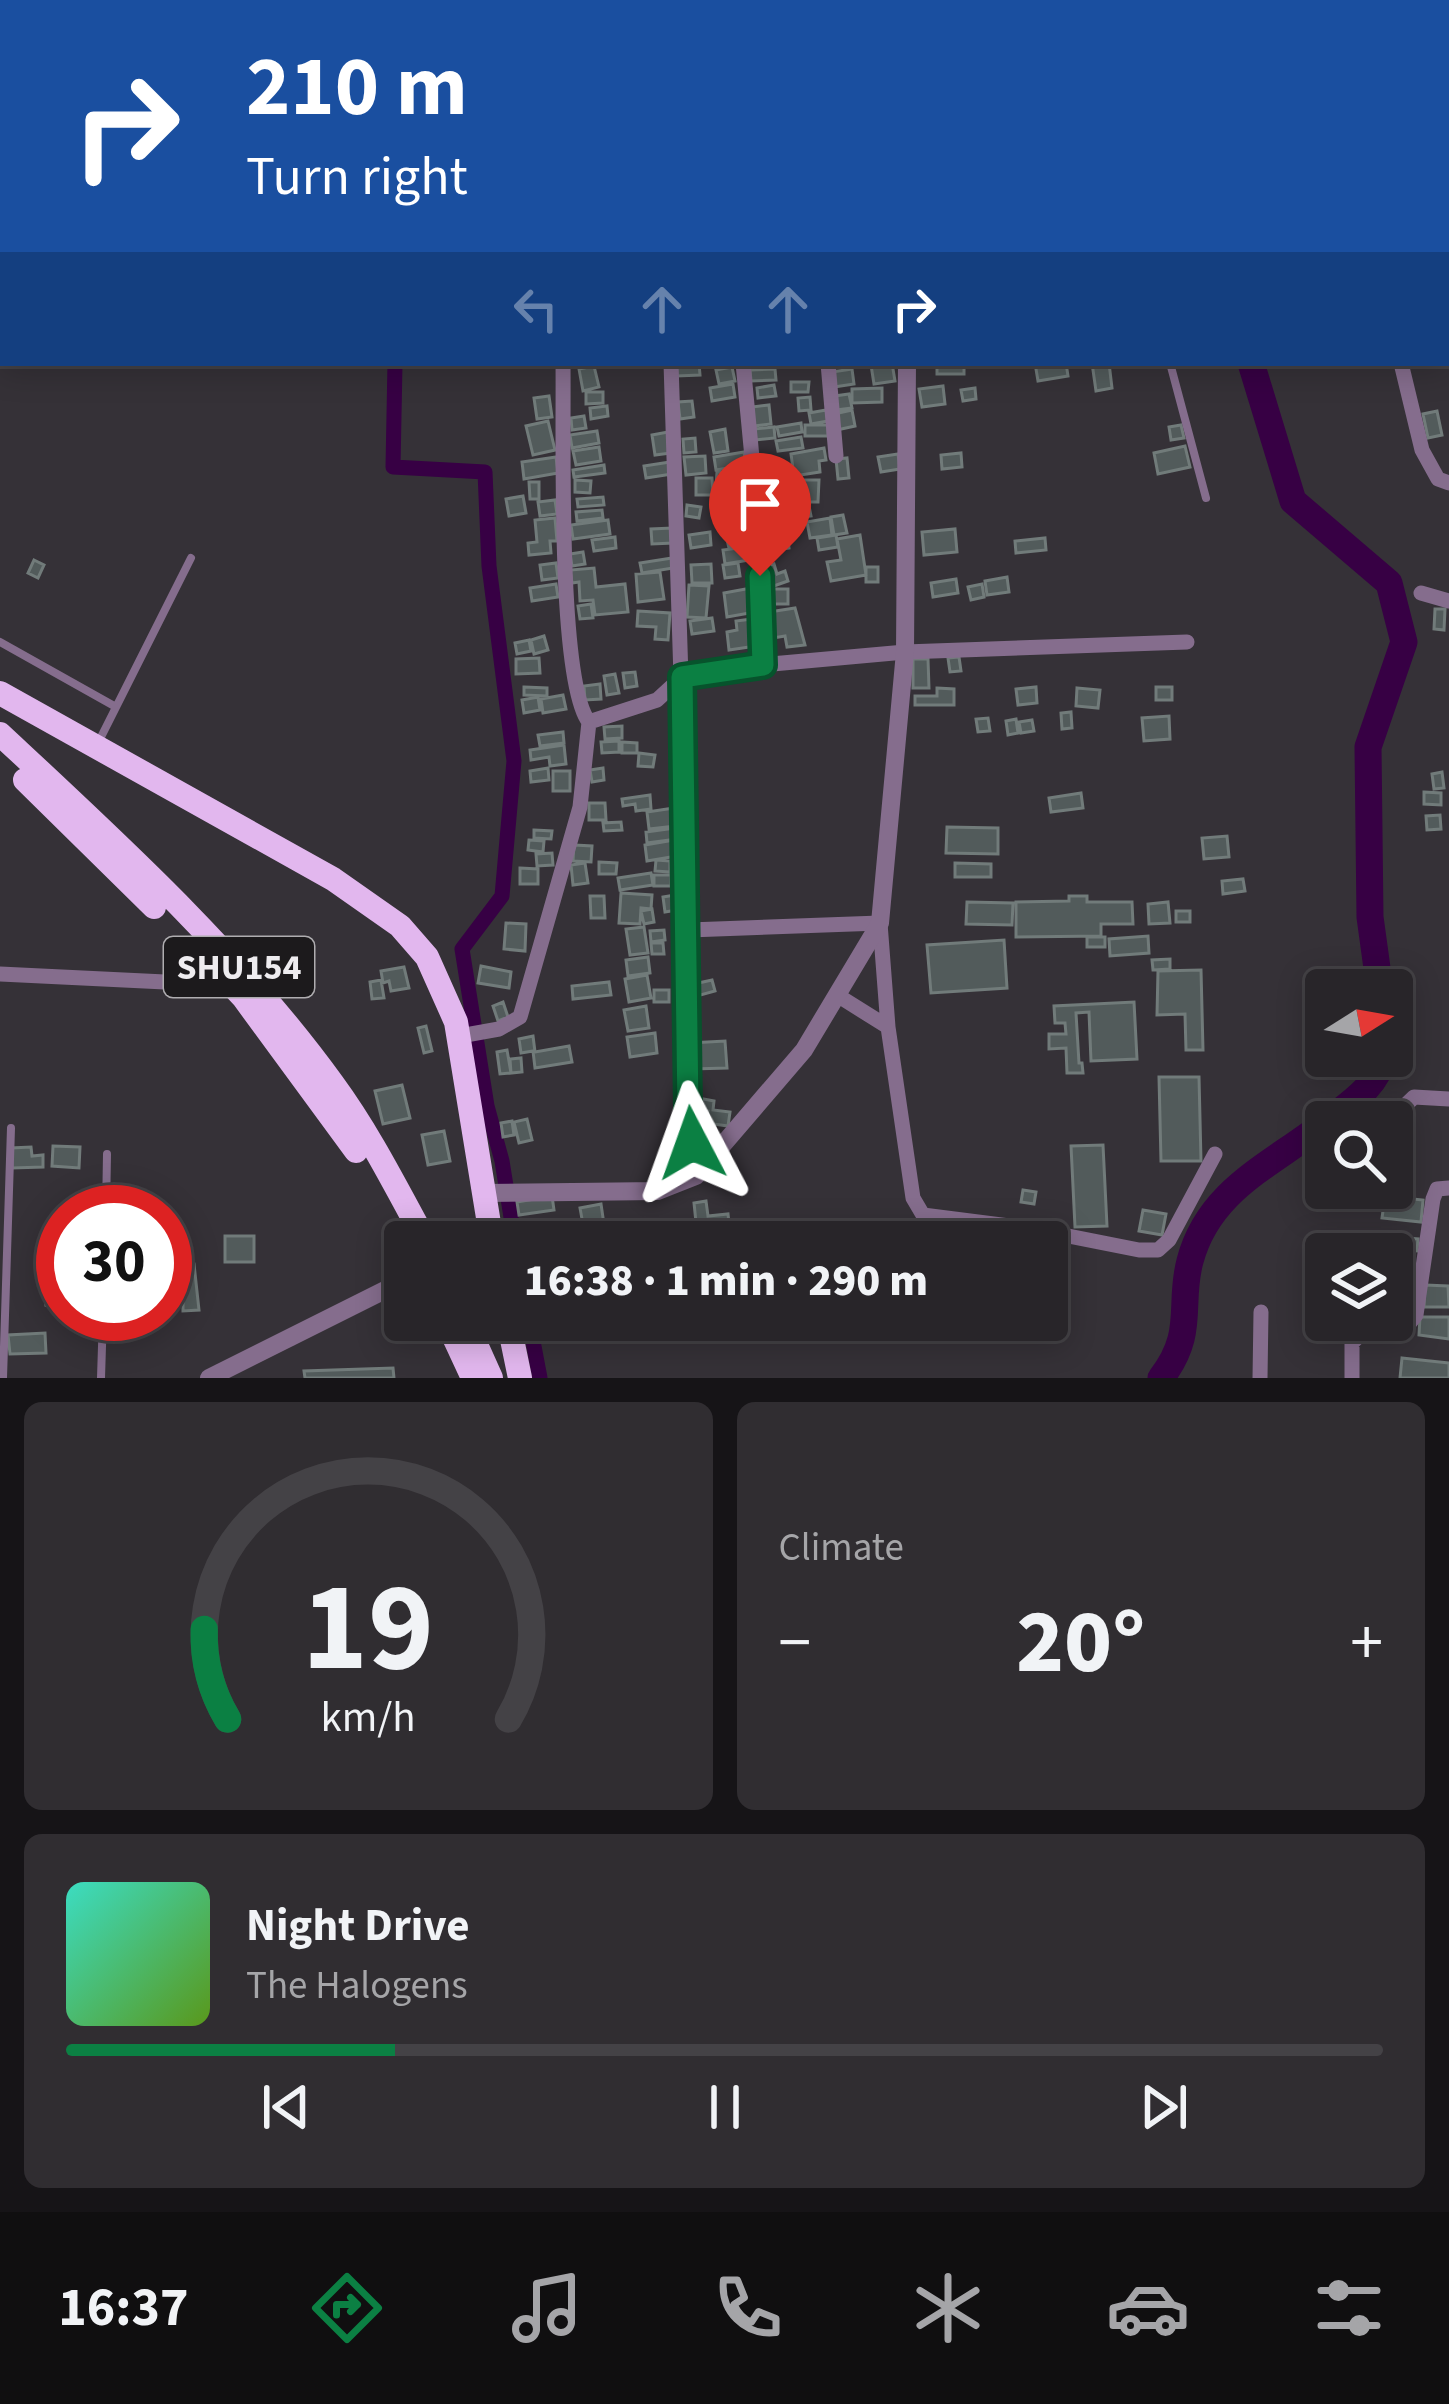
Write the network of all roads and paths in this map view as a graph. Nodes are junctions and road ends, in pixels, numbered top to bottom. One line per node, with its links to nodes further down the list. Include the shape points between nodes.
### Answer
1 (563, 366): 21 (street, via 574,683)
2 (671, 366): 18 (street)
3 (743, 366): 17 (street)
4 (828, 366): 8 (street)
5 (908, 366): 16 (street)
6 (1171, 366): 10 (lane)
7 (1402, 366): 9 (street, via 1422,450)
8 (836, 456)
9 (1449, 483)
10 (1206, 498)
11 (191, 558): 20 (lane)
12 (1421, 593): 13 (street)
13 (1449, 602)
14 (0, 642): 20 (lane)
15 (1187, 642): 16 (street)
16 (905, 652): 17 (street); 25 (street)
17 (763, 665): 18 (street)
18 (682, 677): 21 (street, via 657,700); 26 (street)
19 (0, 693): 23 (highway)
20 (116, 706): 23 (lane)
21 (589, 722): 31 (street, via 580,807 520,1017)
22 (0, 734): 42 (highway, SHU154, via 288,1024 337,1089)
23 (97, 745): 31 (highway, via 333,878 400,926 427,957)
24 (0, 755): 27 (highway)
25 (880, 923): 26 (street); 29 (street); 30 (street)
26 (689, 930): 37 (street, via 688,1109)
27 (207, 958): 28 (street, via 165,982); 41 (highway, via 344,1132)
28 (0, 974)
29 (837, 995): 30 (street); 37 (street, via 804,1050)
30 (888, 1027): 36 (street, via 913,1198 923,1214 1158,1250)
31 (464, 1035): 40 (highway)
32 (1449, 1099): 33 (street)
33 (1409, 1101)
34 (11, 1128): 50 (lane)
35 (107, 1154): 38 (lane)
36 (1215, 1154)
37 (696, 1176): 40 (street, via 658,1191)
38 (106, 1185)
39 (1449, 1188): 57 (street, via 1433,1199 1417,1315 1403,1331 1359,1336)
40 (499, 1193): 43 (highway)
41 (396, 1221)
42 (413, 1221)
43 (495, 1221)
44 (384, 1290): 52 (street)
45 (1261, 1312): 56 (street)
46 (102, 1341): 51 (lane)
47 (456, 1341): 53 (highway)
48 (474, 1341): 54 (highway)
49 (512, 1341): 55 (highway)
50 (3, 1378)
51 (101, 1378)
52 (209, 1378)
53 (473, 1378)
54 (491, 1378)
55 (520, 1378)
56 (1260, 1378)
57 (1352, 1378)

